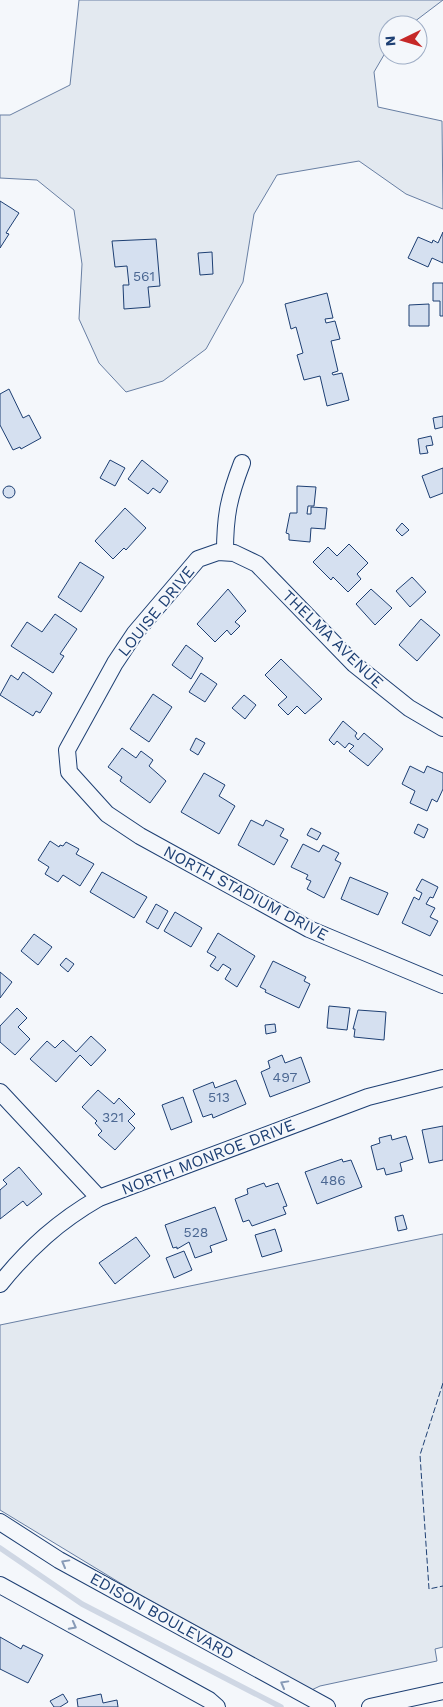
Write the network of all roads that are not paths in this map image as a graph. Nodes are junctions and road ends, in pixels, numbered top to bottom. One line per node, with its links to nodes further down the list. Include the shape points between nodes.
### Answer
1 (242, 463): 2 (street, via 228,500)
2 (225, 552): 3 (street, THELMA AVENUE, via 257,564 354,664 409,708); 4 (street, LOUISE DRIVE, via 198,559 135,633 67,750)
3 (443, 728)
4 (69, 772): 5 (street, NORTH STADIUM DRIVE, via 107,814 175,857 309,929)
5 (443, 985)
6 (443, 1078): 8 (street, NORTH MONROE DRIVE, via 368,1097)
7 (0, 1092): 8 (street)
8 (99, 1198): 9 (street, NORTH MONROE DRIVE, via 36,1243)
9 (0, 1284)
10 (0, 1522): 14 (street, EDISON BOULEVARD, one-way to 10, via 59,1560)
11 (0, 1585): 13 (street, one-way to 13)
12 (443, 1691): 15 (street)
13 (217, 1707)
14 (327, 1707)
15 (370, 1707)

